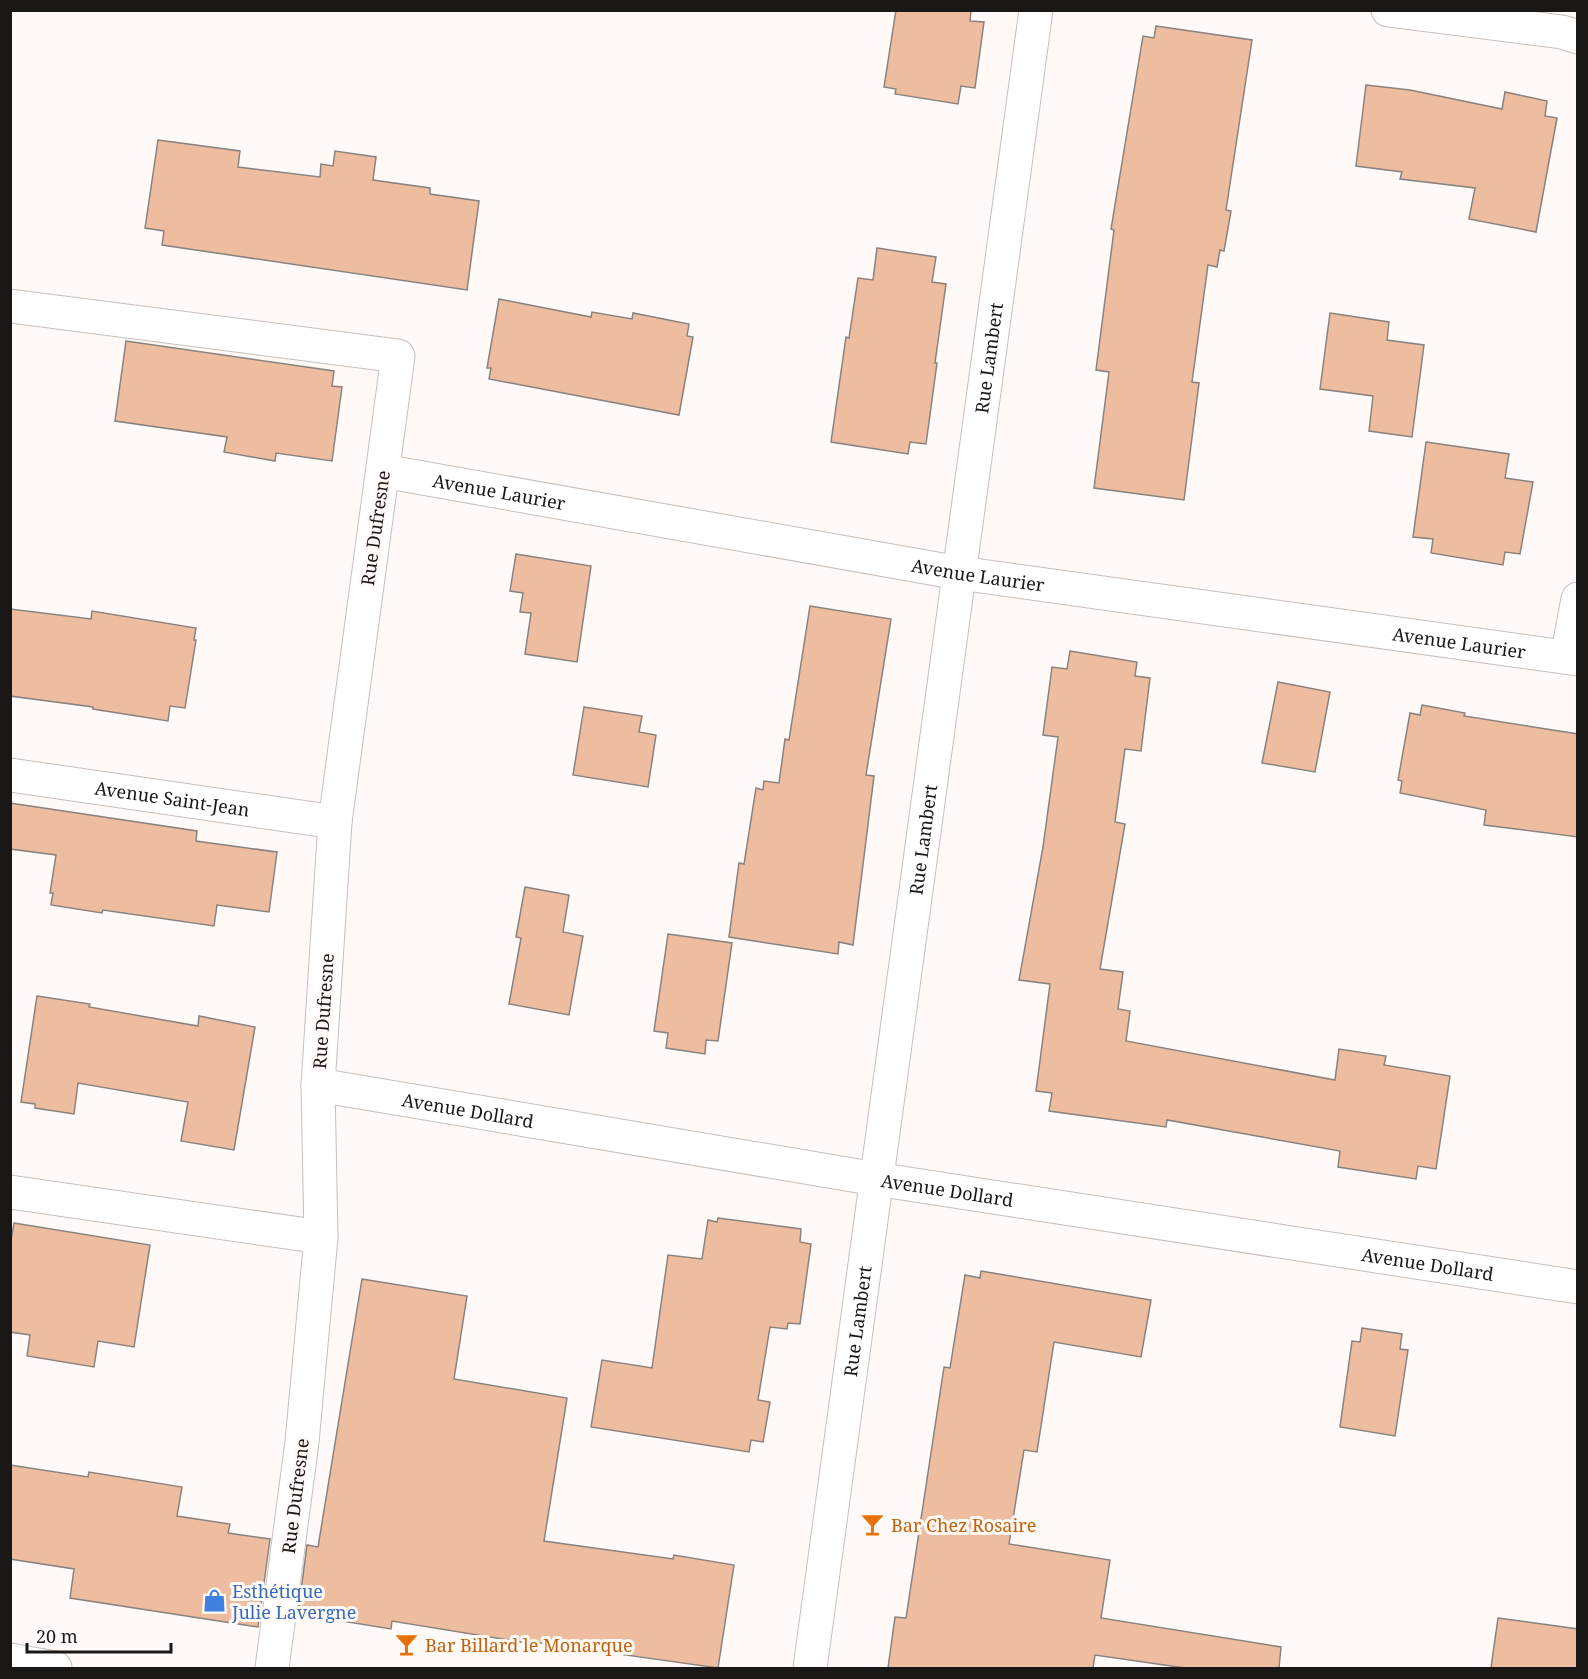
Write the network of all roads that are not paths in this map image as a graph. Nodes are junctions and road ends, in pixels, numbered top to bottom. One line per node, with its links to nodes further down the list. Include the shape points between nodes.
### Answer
1 (1036, 10): 6 (street, Rue Lambert)
2 (1388, 10): 3 (street, via 1562,32)
3 (1578, 38)
4 (10, 306): 5 (street, Rue Dufresne, via 398,356)
5 (382, 471): 6 (street, Avenue Laurier); 10 (street, Rue Dufresne)
6 (959, 573): 8 (street, Avenue Laurier); 12 (street, Rue Lambert)
7 (1578, 600): 8 (street)
8 (1573, 658)
9 (10, 775): 10 (street, Avenue Saint-Jean)
10 (335, 822): 11 (street, Rue Dufresne)
11 (318, 1085): 12 (street, Avenue Dollard); 14 (street, Rue Dufresne)
12 (876, 1179): 15 (street, Avenue Dollard); 19 (street, Rue Lambert)
13 (10, 1192): 14 (street)
14 (321, 1237): 18 (street, Rue Dufresne, via 302,1442)
15 (1578, 1287)
16 (10, 1660): 17 (street)
17 (56, 1668)
18 (272, 1668)
19 (810, 1668)

